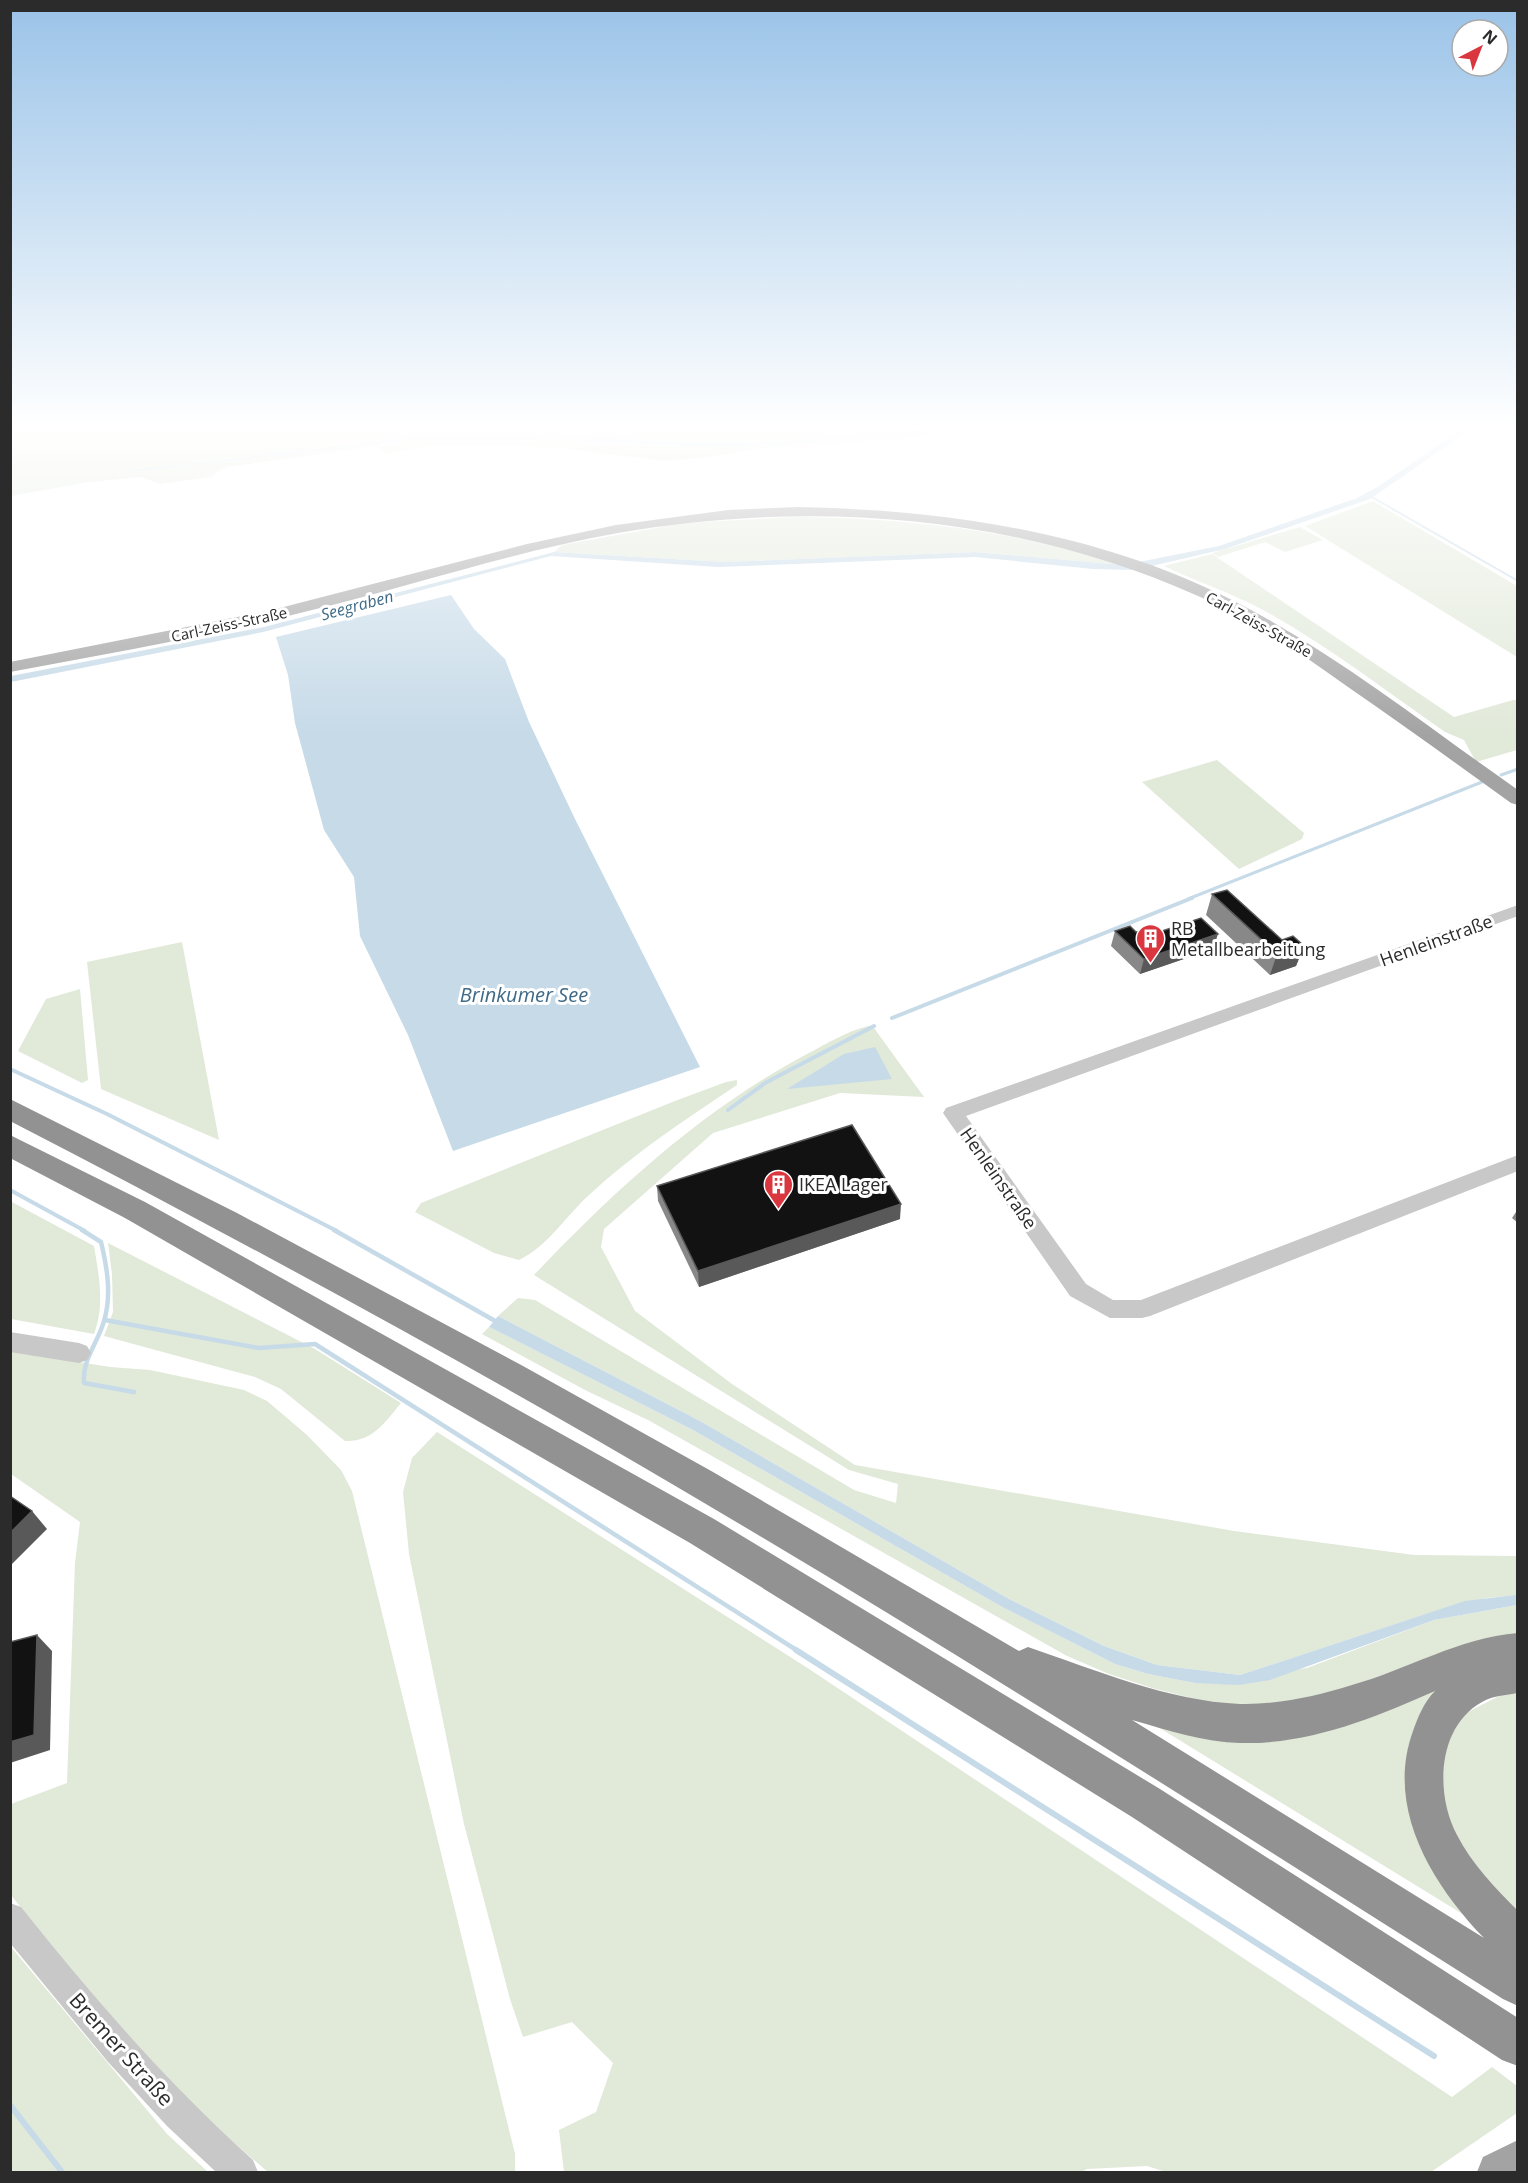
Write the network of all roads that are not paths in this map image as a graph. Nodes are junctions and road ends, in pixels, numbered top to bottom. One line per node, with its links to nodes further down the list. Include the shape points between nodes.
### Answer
1 (609, 532): 3 (main road, Carl-Zeiss-Straße, via 250,620)
2 (1008, 532): 4 (main road, Carl-Zeiss-Straße, via 1126,562 1224,602 1285,636)
3 (10, 667)
4 (1518, 799)
5 (1518, 910): 8 (street, Henleinstraße, via 953,1113 1078,1290 1110,1309 1142,1309)
6 (10, 1109): 11 (highway, via 162,1186 580,1414)
7 (10, 1145): 17 (highway, via 135,1210 702,1532 1146,1803)
8 (1518, 1163)
9 (10, 1342): 10 (street)
10 (79, 1353)
11 (982, 1651): 12 (highway, via 1163,1710 1226,1723 1282,1720 1366,1700 1479,1657); 16 (highway)
12 (1518, 1652)
13 (1518, 1674): 15 (highway, via 1487,1681 1460,1694 1433,1729 1423,1771 1430,1817 1441,1846 1468,1889)
14 (10, 1918): 19 (street, Bremer Straße, via 148,2082)
15 (1518, 1941)
16 (1518, 1984)
17 (1518, 2044)
18 (1518, 2161): 20 (main road)
19 (241, 2172)
20 (1498, 2172)

